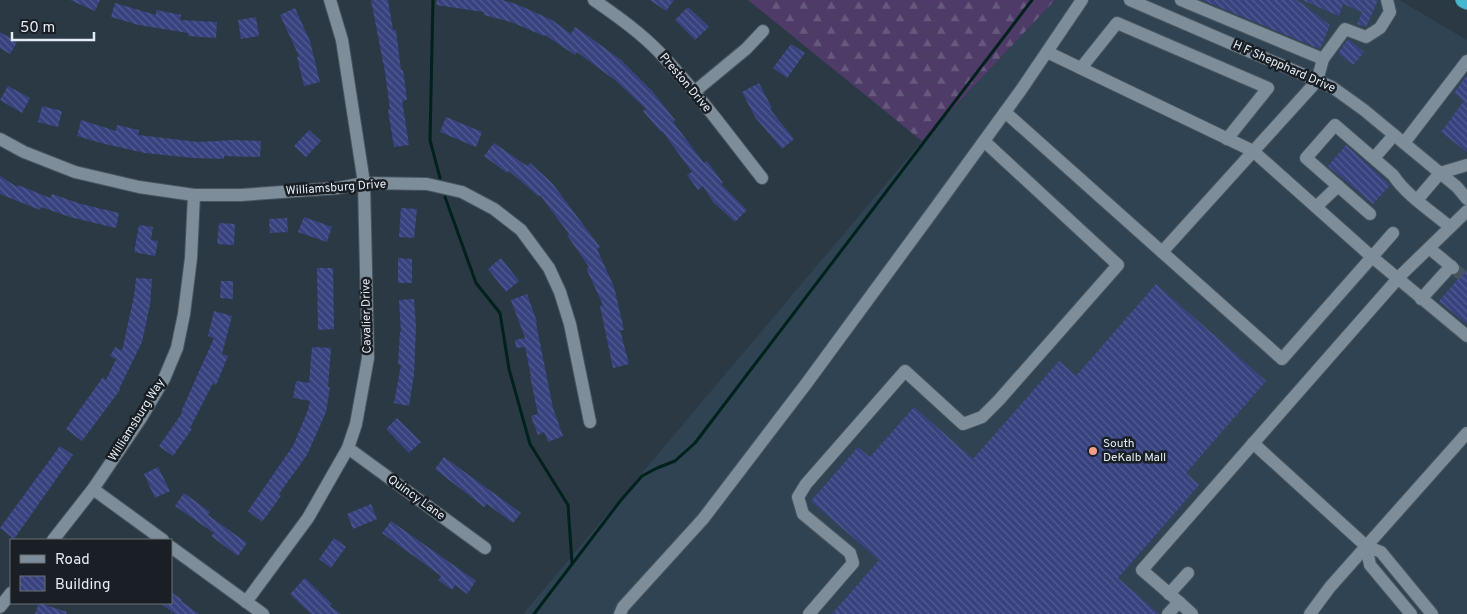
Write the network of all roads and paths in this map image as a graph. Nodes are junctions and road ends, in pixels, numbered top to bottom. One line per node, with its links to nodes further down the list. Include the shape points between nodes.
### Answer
1 (330, 0): 27 (street, Cavalier Drive, via 342,40)
2 (594, 0): 15 (street, Preston Drive, via 627,23 659,52)
3 (1082, 0): 10 (street)
4 (1130, 0): 14 (street, H F Shepphard Drive)
5 (1181, 0): 11 (street)
6 (1387, 0): 11 (street, via 1390,12 1380,28 1366,37 1346,29)
7 (1463, 0): 8 (highway)
8 (1467, 2)
9 (763, 31): 15 (street)
10 (1047, 52): 13 (street); 16 (street)
11 (1323, 59): 14 (street)
12 (1467, 61): 21 (street)
13 (1081, 68): 19 (street); 19 (street, via 1117,22 1268,88)
14 (1317, 81): 17 (street, H F Shepphard Drive, via 1332,87); 22 (street)
15 (694, 92): 26 (street, Preston Drive)
16 (1005, 112): 20 (street); 38 (street)
17 (1394, 135): 21 (street, H F Shepphard Drive); 23 (street)
18 (0, 139): 29 (street, Williamsburg Drive, via 75,172 139,187)
19 (1227, 139): 22 (street)
20 (984, 141): 59 (street, via 703,519); 60 (street, via 1118,265 982,417 963,424 905,371 798,497 803,514 850,554 854,563)
21 (1404, 143): 25 (street, H F Shepphard Drive)
22 (1253, 151): 32 (street); 38 (street)
23 (1374, 158): 28 (street, via 1335,125 1306,158); 31 (street)
24 (1467, 165): 25 (street)
25 (1440, 174): 30 (street, H F Shepphard Drive); 31 (street)
26 (762, 178)
27 (364, 183): 29 (street, Williamsburg Drive, via 241,195); 43 (street, Williamsburg Drive, via 427,184 458,191 494,209 521,230 549,268 560,292 570,324); 46 (street, Cavalier Drive, via 368,358 356,424)
28 (1338, 186): 32 (street); 34 (street)
29 (194, 195): 47 (street, Williamsburg Way, via 191,258 177,348 164,379 141,418)
30 (1467, 199)
31 (1417, 200): 35 (street)
32 (1316, 207): 39 (street)
33 (1467, 211): 35 (street)
34 (1370, 214)
35 (1450, 227): 37 (street)
36 (1393, 233): 39 (street)
37 (1429, 248): 40 (street); 41 (street, via 1452,267)
38 (1162, 252): 39 (street, via 1282,359)
39 (1372, 257): 40 (street)
40 (1397, 279): 41 (street); 45 (street)
41 (1421, 299): 42 (street)
42 (1467, 336)
43 (590, 422)
44 (1467, 433): 50 (street)
45 (1253, 443): 50 (street); 55 (street, via 1142,570)
46 (348, 448): 52 (street, Quincy Lane); 56 (street, Cavalier Drive, via 308,518)
47 (93, 489): 48 (street, Williamsburg Way); 49 (street)
48 (54, 539)
49 (162, 539)
50 (1366, 546): 63 (street); 64 (street, via 1370,565); 65 (street, via 1381,552)
51 (172, 548): 56 (street)
52 (485, 548)
53 (1188, 574): 55 (street)
54 (10, 594): 57 (street)
55 (1174, 598): 61 (street); 62 (street)
56 (246, 602): 58 (street)
57 (0, 607)
58 (262, 614)
59 (620, 614)
60 (809, 614)
61 (1168, 614)
62 (1192, 614)
63 (1310, 614)
64 (1411, 614)
65 (1432, 614)

